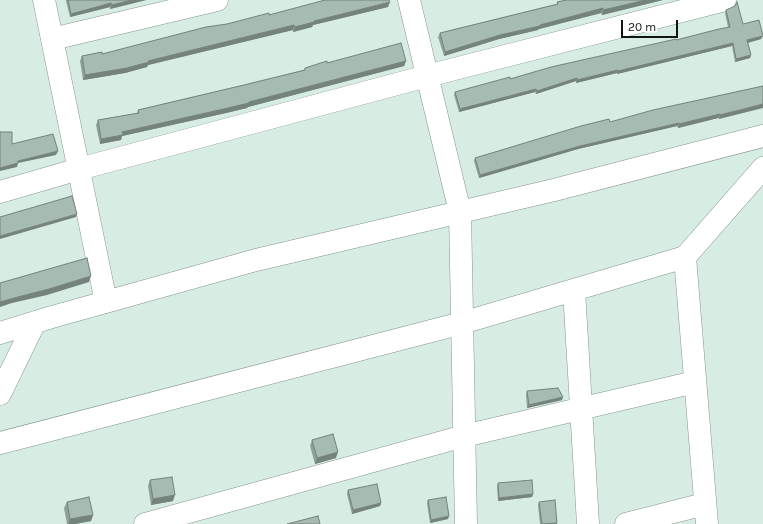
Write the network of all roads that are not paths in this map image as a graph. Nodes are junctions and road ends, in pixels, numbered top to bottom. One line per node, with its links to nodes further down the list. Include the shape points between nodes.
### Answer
1 (44, 0): 5 (street)
2 (217, 0): 5 (street)
3 (409, 0): 6 (street)
4 (725, 0): 6 (street)
5 (52, 39): 9 (street)
6 (427, 76): 9 (street); 11 (street)
7 (763, 136): 11 (street)
8 (763, 168): 12 (street)
9 (79, 169): 10 (street); 14 (street)
10 (0, 192)
11 (460, 212): 14 (street, via 256,260); 16 (street)
12 (684, 257): 13 (street); 18 (street)
13 (574, 290): 16 (street); 20 (street)
14 (106, 302): 15 (street)
15 (35, 322): 17 (street); 19 (street)
16 (462, 324): 21 (street); 22 (street)
17 (0, 332)
18 (695, 382): 20 (street); 23 (street)
19 (0, 394)
20 (580, 409): 21 (street); 26 (street)
21 (464, 436): 24 (street); 25 (street)
22 (0, 443)
23 (706, 514): 27 (street)
24 (145, 524)
25 (466, 524)
26 (588, 524)
27 (626, 524)

